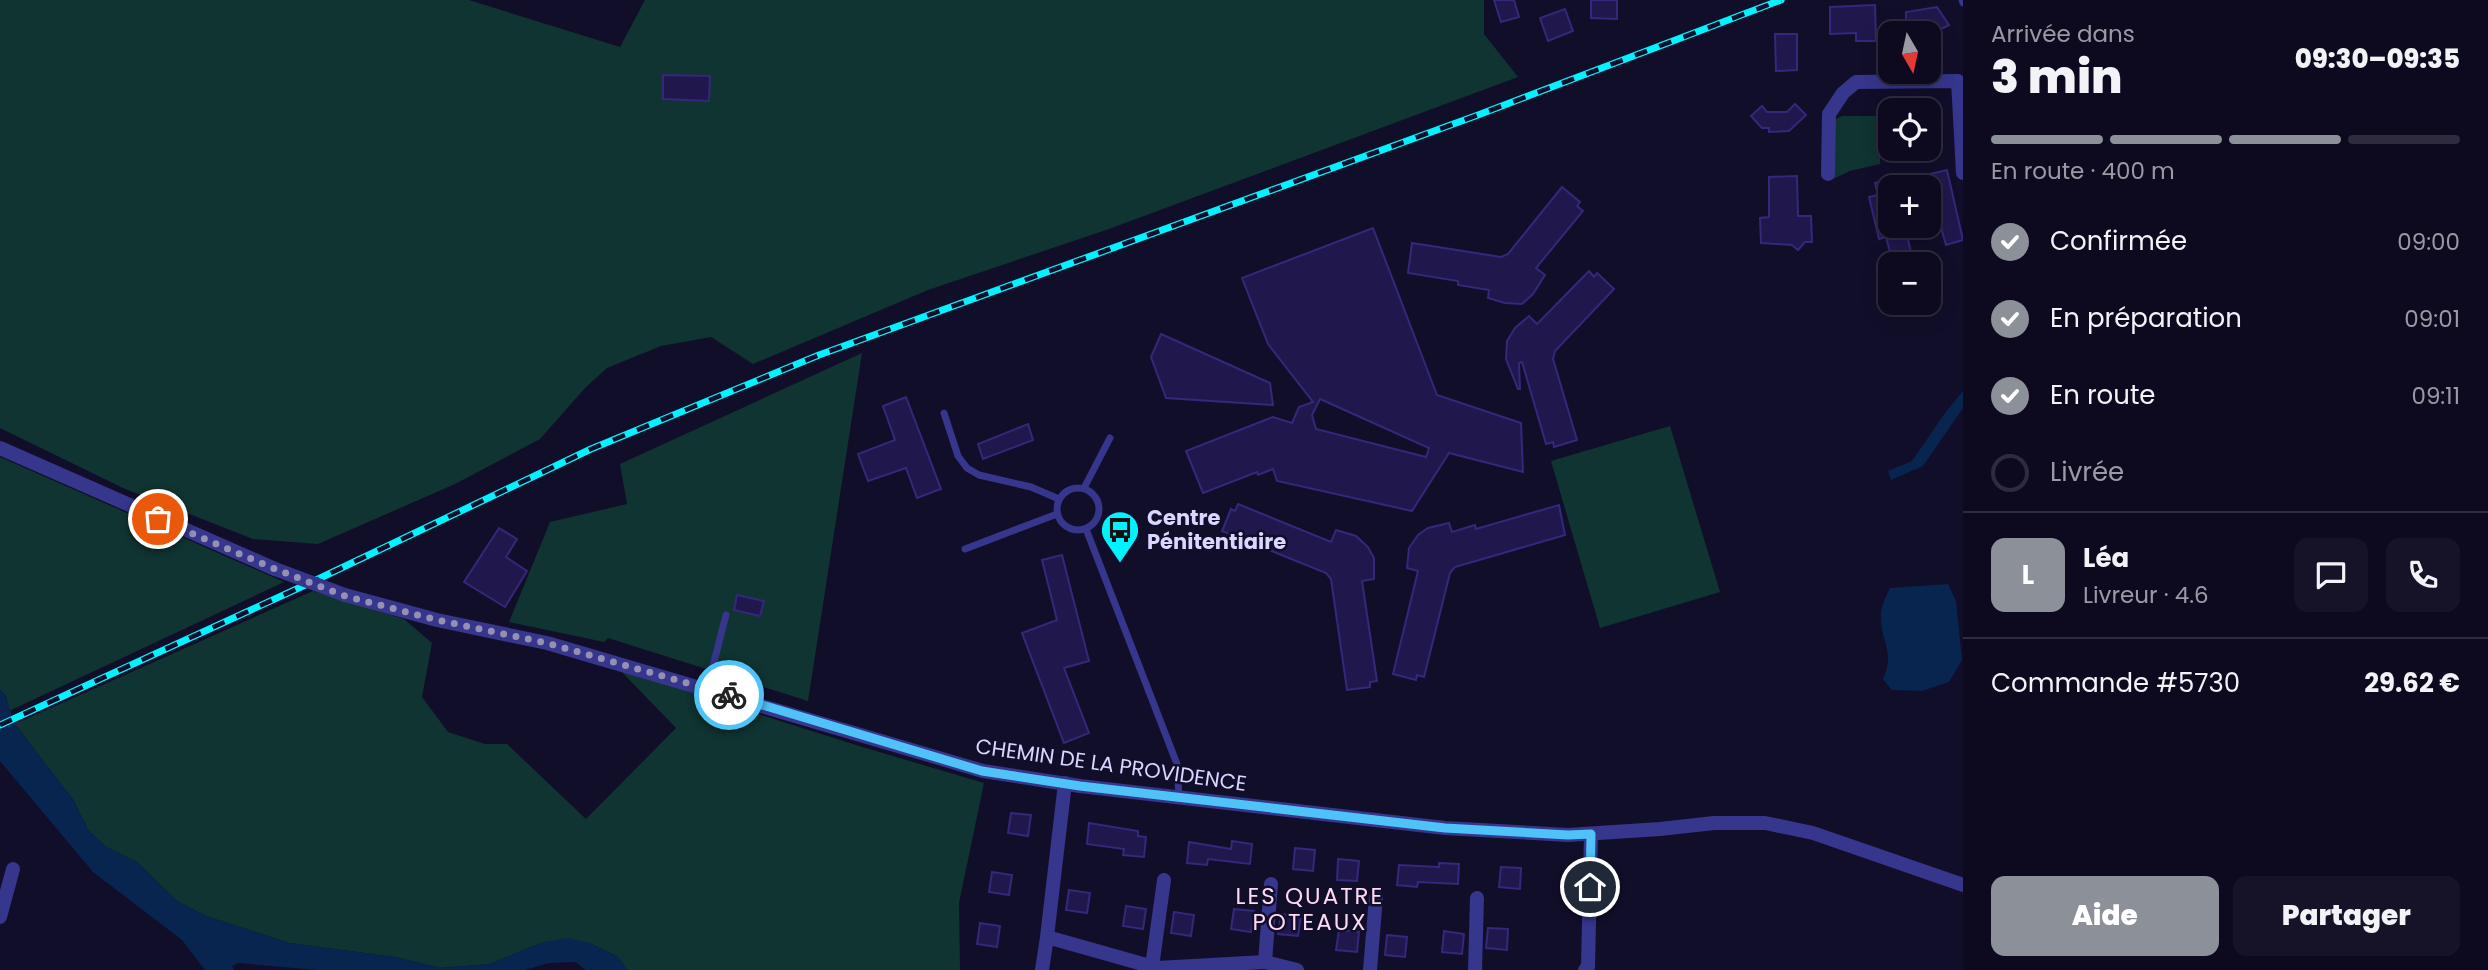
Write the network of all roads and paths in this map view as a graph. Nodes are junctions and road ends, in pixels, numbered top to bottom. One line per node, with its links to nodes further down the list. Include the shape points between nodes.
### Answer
1 (1960, 80): 2 (street); 3 (street, via 1856,82 1829,114)
2 (1963, 173)
3 (1829, 174)
4 (944, 414): 8 (lane, via 958,456 967,468)
5 (1110, 438): 7 (lane)
6 (0, 448): 13 (street, CHEMIN DE LA PROVIDENCE, bridge, via 345,596 547,643)
7 (1084, 488): 8 (lane, via 1069,489); 10 (lane, via 1095,496 1099,508 1096,521)
8 (1059, 499): 9 (lane)
9 (1057, 513): 10 (lane, via 1065,526); 11 (lane)
10 (1086, 529): 15 (lane, via 1177,764)
11 (965, 549)
12 (726, 615): 13 (lane)
13 (707, 688): 14 (street, CHEMIN DE LA PROVIDENCE, via 982,771)
14 (1065, 783): 15 (street, CHEMIN DE LA PROVIDENCE); 24 (street)
15 (1180, 798): 16 (street, CHEMIN DE LA PROVIDENCE, via 1445,828)
16 (1591, 834): 20 (street, CHEMIN DE LA PROVIDENCE, via 1765,823 1813,833); 31 (street)
17 (7, 867): 23 (street)
18 (1164, 880): 26 (street)
19 (1271, 884): 25 (street)
20 (1963, 885)
21 (1376, 897): 29 (street)
22 (1476, 898): 30 (street)
23 (0, 917)
24 (1047, 937): 26 (street); 27 (street)
25 (1265, 962): 26 (street); 28 (street)
26 (1152, 967)
27 (1042, 970)
28 (1297, 970)
29 (1370, 970)
30 (1475, 970)
31 (1585, 970)

